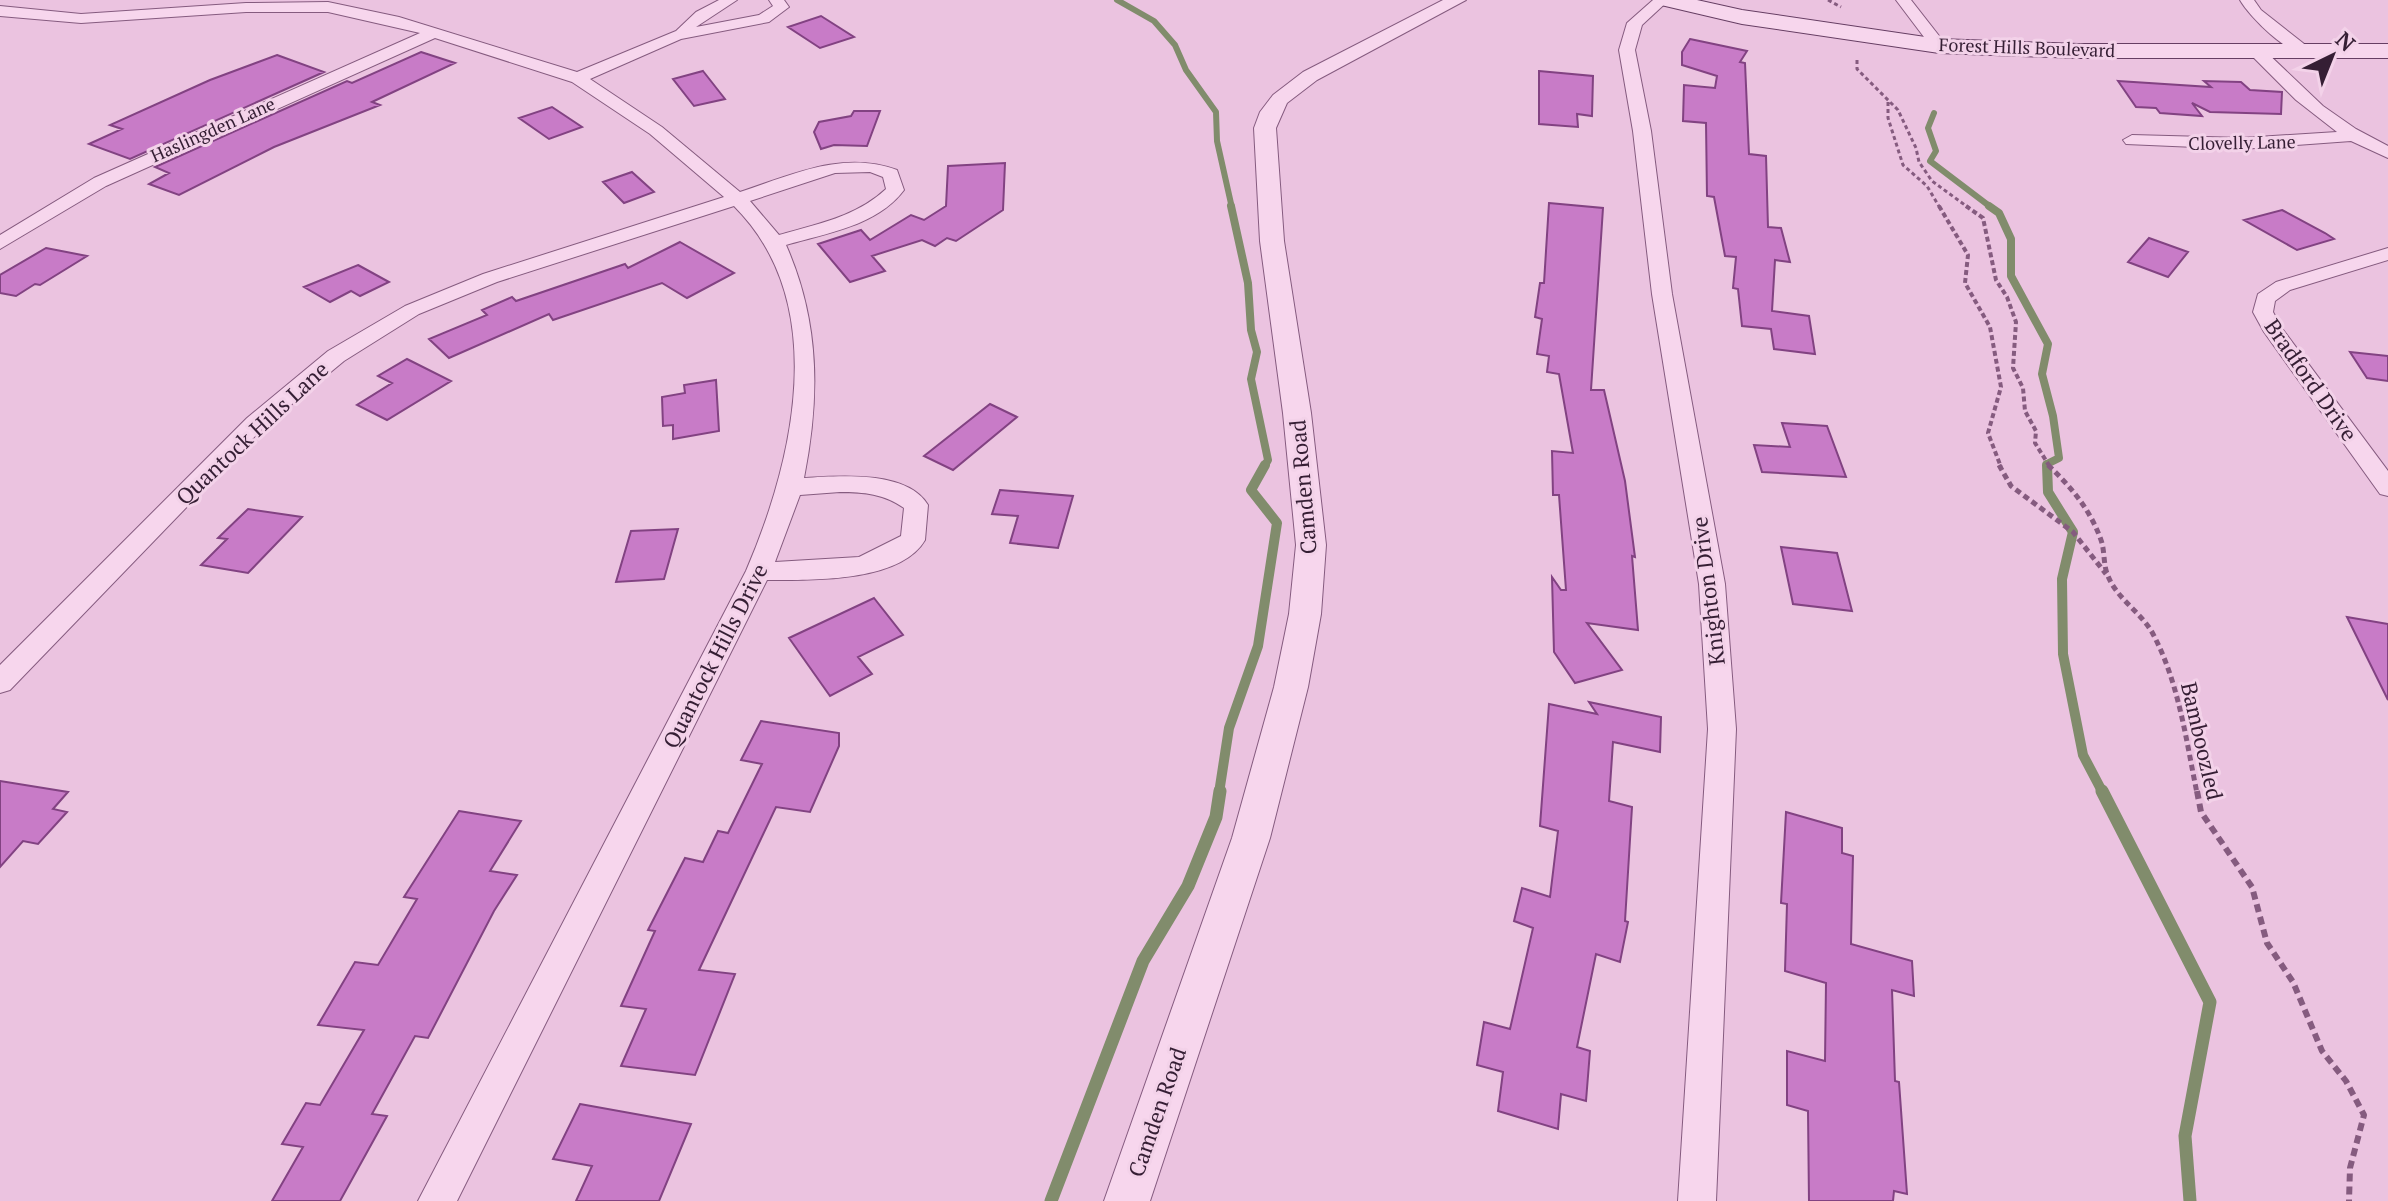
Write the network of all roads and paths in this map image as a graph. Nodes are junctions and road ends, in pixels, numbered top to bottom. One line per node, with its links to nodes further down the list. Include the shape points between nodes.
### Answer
1 (730, 0): 10 (street)
2 (776, 0): 10 (street, via 781,7 764,19)
3 (1457, 0): 31 (street, Camden Road, via 1310,76 1280,99 1265,128 1272,241 1311,545 1305,614 1251,838)
4 (1662, 0): 32 (street, Knighton Drive, via 1635,23 1627,50 1712,584 1722,729)
5 (1669, 0): 11 (main road, Forest Hills Boulevard, via 1844,34)
6 (1903, 0): 11 (street)
7 (2247, 0): 12 (street, via 2255,13)
8 (0, 11): 9 (street, Quantock Hills Drive, via 90,17 291,3)
9 (433, 33): 16 (street, Quantock Hills Drive); 23 (street, Haslingden Lane, via 100,182)
10 (677, 35): 16 (street)
11 (1939, 46): 13 (main road, Forest Hills Boulevard)
12 (2302, 50): 13 (main road, Forest Hills Boulevard); 14 (main road, Forest Hills Boulevard)
13 (2256, 51): 18 (street, via 2300,97)
14 (2388, 51)
15 (1857, 60): 17 (path, Bamboozled, via 1857,69)
16 (578, 78): 21 (street, Quantock Hills Drive)
17 (1888, 101): 28 (path, Bamboozled, via 1898,110 1932,181 1983,218 1996,280 2016,322 2013,368 2036,431 2035,443 2085,507 2101,541); 28 (path, via 1903,165 1927,186 1968,255 1965,283 1990,327 2001,387 1988,433 1997,461 2011,486 2073,532)
18 (2351, 136): 19 (street, Clovelly Lane, via 2207,145); 20 (street)
19 (2132, 140)
20 (2388, 153)
21 (737, 198): 22 (street, Quantock Hills Drive); 22 (street, Quantock Hills Lane, via 833,168 872,167 891,174 895,190 869,211); 29 (street, Quantock Hills Lane, via 490,278 412,310 336,356 255,423)
22 (776, 242): 25 (street, Quantock Hills Drive, via 798,297 808,379)
23 (0, 243)
24 (2388, 254): 26 (street, Bradford Drive, via 2283,286 2265,298 2263,312)
25 (790, 487): 27 (street, Quantock Hills Drive); 27 (street, via 882,485 903,493 916,505 913,540 891,557 860,569)
26 (2388, 488)
27 (762, 571): 30 (street, Quantock Hills Drive)
28 (2108, 577): 33 (path, Bamboozled, via 2152,631 2177,695 2201,812 2252,887 2267,943 2293,982 2322,1051 2364,1115 2350,1168)
29 (0, 682)
30 (437, 1201)
31 (1127, 1201)
32 (1697, 1201)
33 (2349, 1201)

